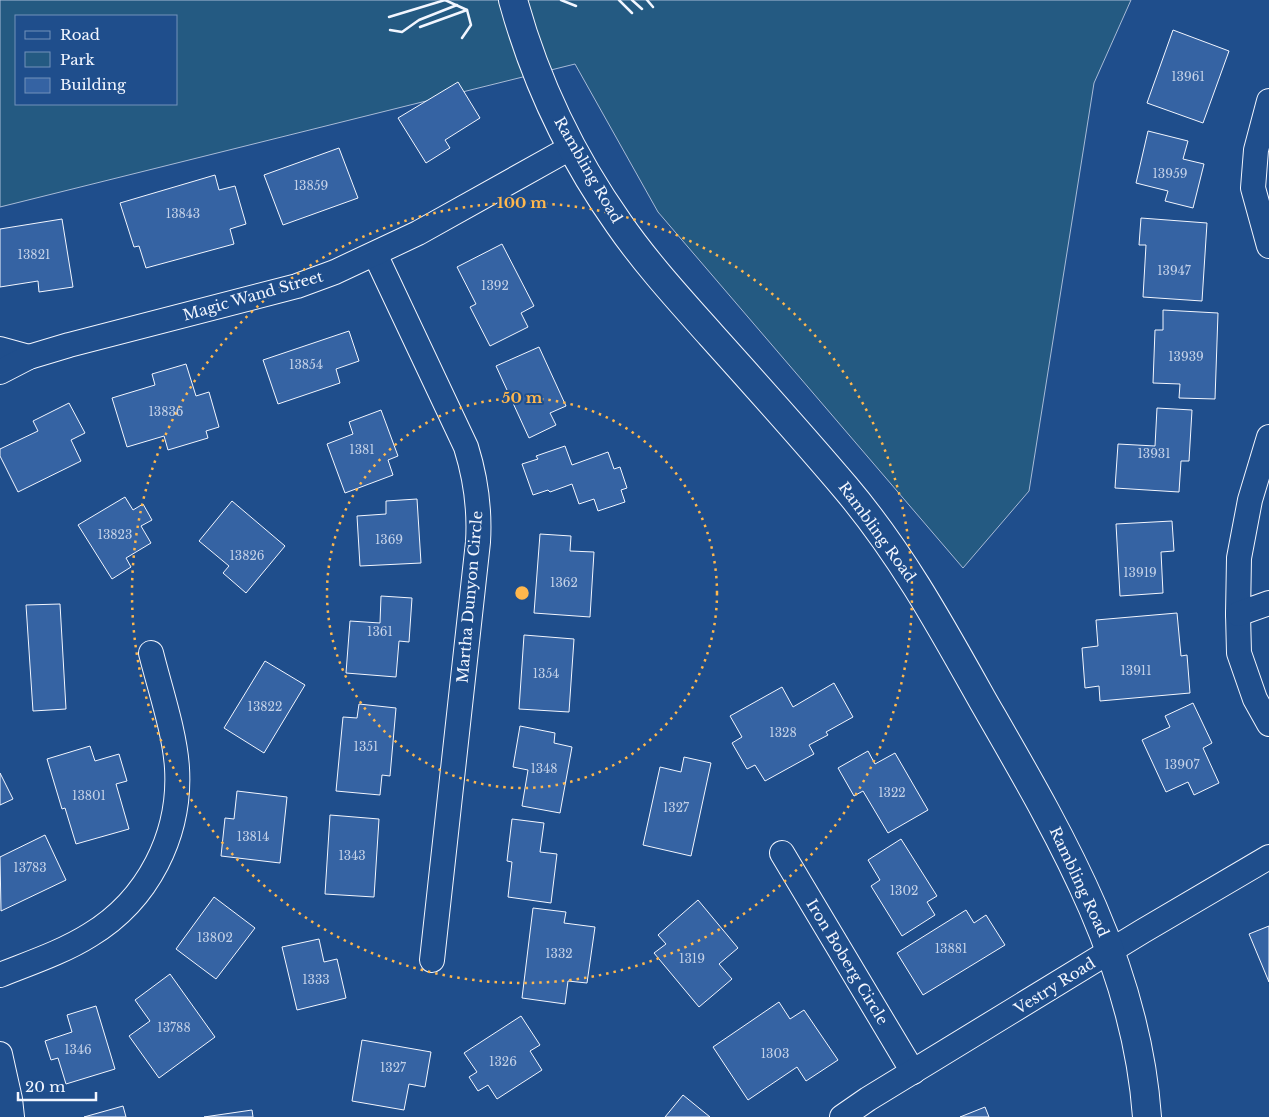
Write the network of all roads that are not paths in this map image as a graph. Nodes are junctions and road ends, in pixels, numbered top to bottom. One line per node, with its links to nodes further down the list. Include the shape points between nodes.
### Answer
1 (513, 0): 3 (street, Rambling Road, via 542,86)
2 (1269, 101): 4 (street, via 1256,150 1254,188)
3 (572, 147): 5 (street, Magic Wand Street); 16 (street, Rambling Road, via 600,196 646,260 848,490 909,572 1050,818 1100,922)
4 (1269, 246)
5 (375, 254): 7 (street, Magic Wand Street, via 297,286); 17 (street, Martha Dunyon Circle, via 466,447 479,510)
6 (0, 349): 7 (street)
7 (28, 358): 8 (street, Magic Wand Street)
8 (0, 372)
9 (1269, 436): 11 (street, via 1250,500 1239,558)
10 (1269, 603): 11 (street)
11 (1238, 614): 13 (street, via 1239,654 1255,699)
12 (151, 653): 18 (street, via 177,767 173,818 156,866 143,887 110,922 68,947)
13 (1269, 724)
14 (782, 853): 20 (street, Iron Boberg Circle)
15 (1269, 857): 16 (street, Vestry Road)
16 (1110, 951): 20 (street, Vestry Road); 23 (street, Rambling Road, via 1138,1051)
17 (432, 960)
18 (0, 976)
19 (0, 1054): 21 (street)
20 (913, 1072): 22 (street, Vestry Road)
21 (12, 1117)
22 (842, 1117)
23 (1147, 1117)

